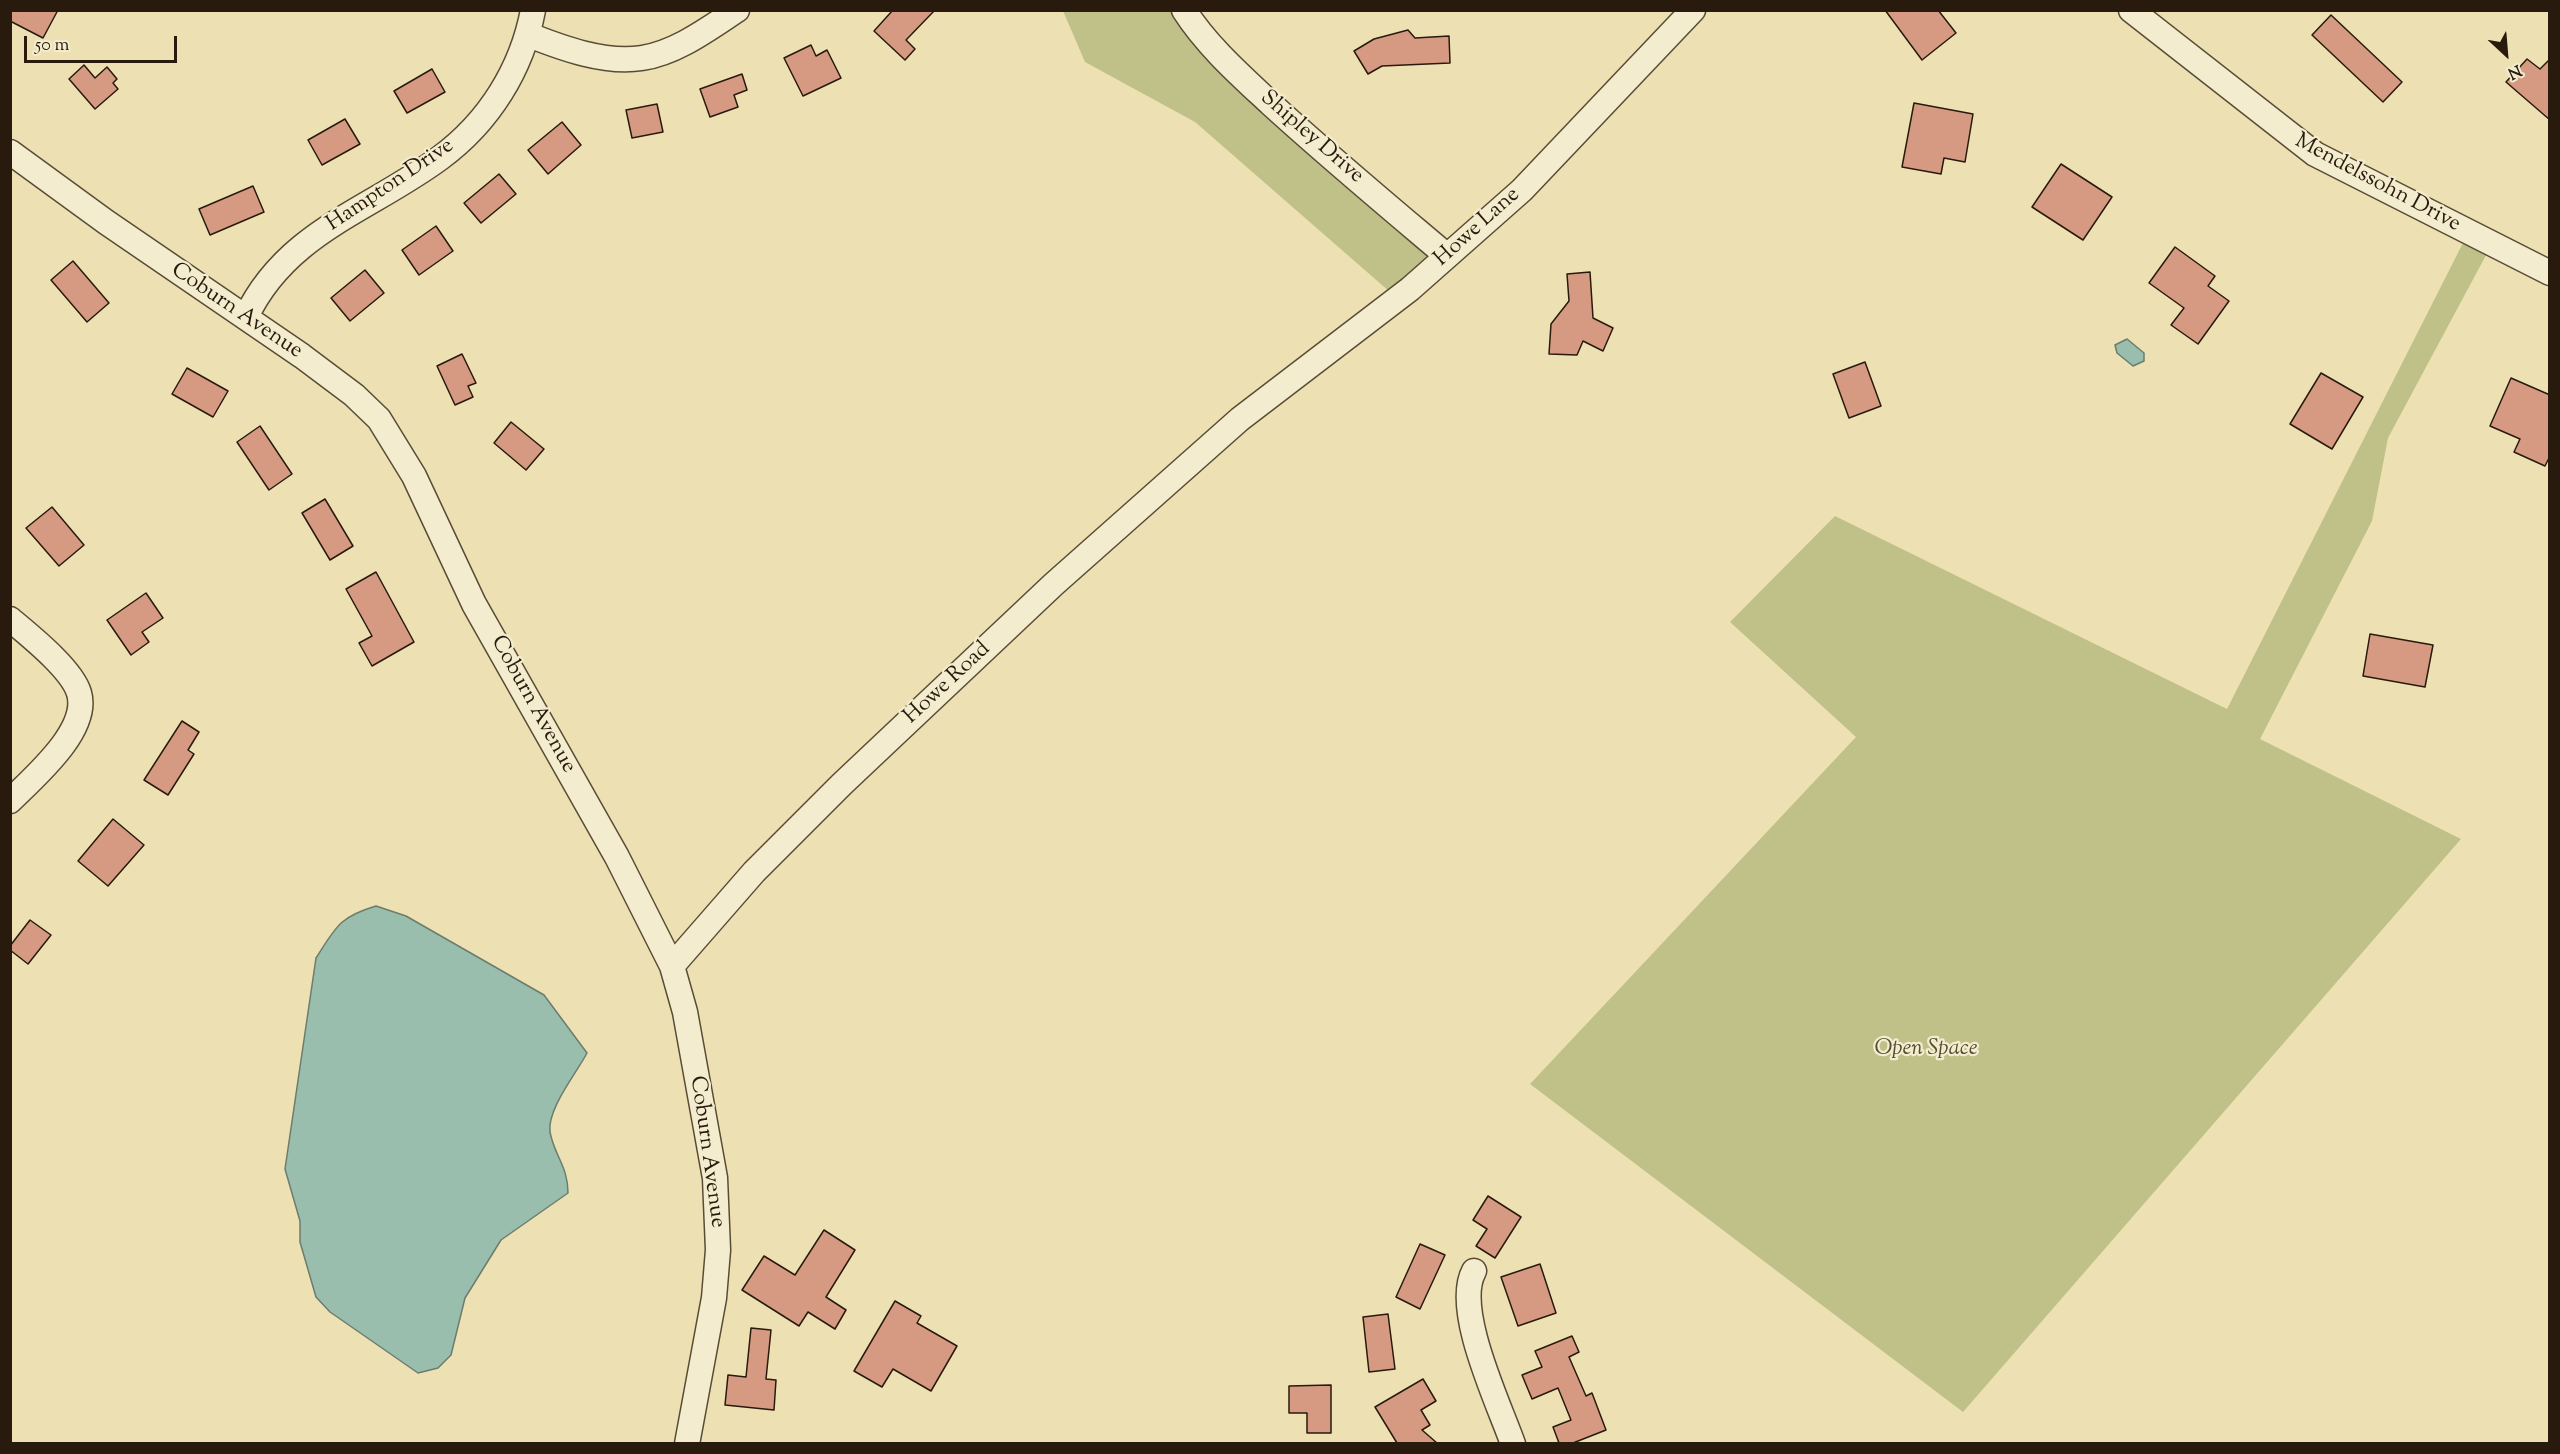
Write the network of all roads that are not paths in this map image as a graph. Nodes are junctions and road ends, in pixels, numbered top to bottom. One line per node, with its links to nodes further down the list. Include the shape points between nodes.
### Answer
1 (533, 10): 6 (street, Hampton Drive)
2 (737, 10): 6 (street, via 674,47 641,58 614,58 562,48)
3 (1184, 10): 8 (street, Shipley Drive, via 1202,36 1251,86)
4 (1693, 10): 8 (street, Howe Lane, via 1522,190)
5 (2131, 10): 9 (street, Mendelssohn Drive, via 2315,154)
6 (529, 35): 10 (street, Hampton Drive, via 507,84 472,130 441,158 300,247 277,268 255,297)
7 (10, 152): 10 (street, Coburn Avenue)
8 (1448, 256): 11 (street, Howe Lane, via 1360,329)
9 (2550, 273)
10 (246, 317): 14 (street, Coburn Avenue, via 354,395 379,419 397,445 474,604 617,857)
11 (1240, 419): 14 (street, Howe Road, via 1054,584 842,784 754,872)
12 (10, 619): 13 (street, via 69,675 81,704 69,736 58,752)
13 (10, 801)
14 (672, 966): 16 (street, Coburn Avenue, via 685,1012 713,1168 718,1250 714,1298)
15 (1474, 1271): 17 (street, via 1468,1294 1471,1317 1481,1357)
16 (687, 1443)
17 (1513, 1443)

